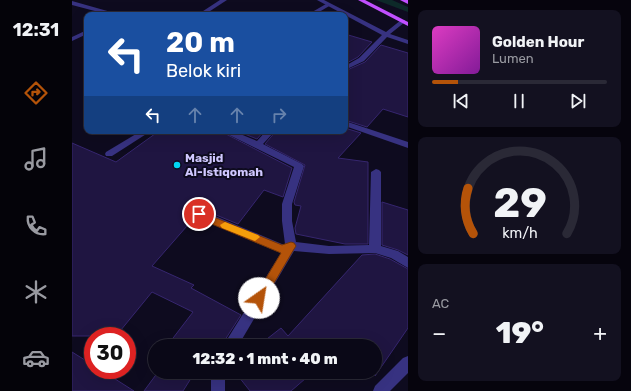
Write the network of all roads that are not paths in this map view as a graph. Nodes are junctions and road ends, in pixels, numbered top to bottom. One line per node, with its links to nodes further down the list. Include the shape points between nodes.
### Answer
1 (224, 0): 9 (street)
2 (320, 0): 7 (street)
3 (361, 0): 13 (main road)
4 (403, 0): 5 (main road)
5 (408, 2)
6 (72, 3): 8 (street)
7 (328, 5): 10 (street); 11 (street)
8 (105, 12)
9 (208, 12)
10 (315, 12)
11 (342, 12)
12 (348, 15): 15 (street)
13 (406, 21): 15 (street, via 395,26)
14 (84, 33): 16 (street)
15 (387, 35): 17 (street); 18 (street, via 364,59)
16 (72, 39)
17 (408, 42)
18 (348, 67)
19 (348, 124): 24 (street)
20 (143, 134): 25 (street)
21 (231, 134): 23 (street)
22 (268, 134): 23 (street)
23 (258, 145): 28 (street, via 299,166 287,204)
24 (408, 145)
25 (109, 154)
26 (376, 172): 29 (street)
27 (199, 214): 28 (street, via 282,249)
28 (291, 246): 29 (street, via 329,250); 31 (street)
29 (375, 249): 30 (street, via 394,254)
30 (408, 263)
31 (234, 339)
32 (408, 363): 35 (street)
33 (218, 379): 34 (street)
34 (218, 390)
35 (380, 391)

